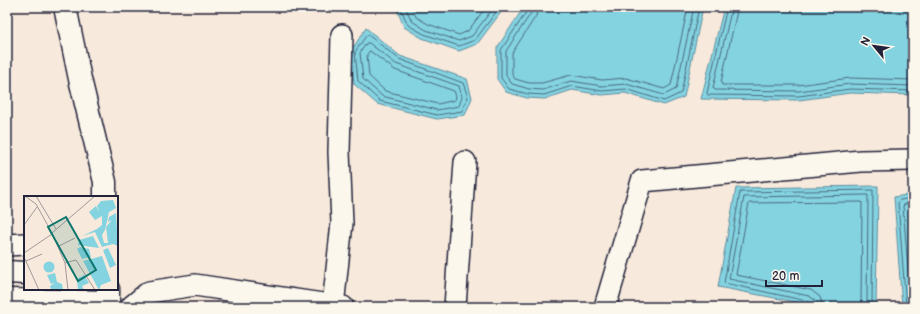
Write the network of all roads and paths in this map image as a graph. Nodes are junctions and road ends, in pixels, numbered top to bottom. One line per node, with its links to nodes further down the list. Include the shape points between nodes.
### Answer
1 (65, 7): 5 (main road)
2 (342, 35): 12 (street, via 339,152 342,223)
3 (913, 160): 15 (street, via 861,161 642,181)
4 (465, 162): 14 (street)
5 (103, 192)
6 (24, 244): 7 (street)
7 (7, 245)
8 (7, 272): 9 (main road)
9 (24, 273)
10 (108, 295): 11 (main road)
11 (7, 300)
12 (338, 306): 13 (street, via 195,285 149,292)
13 (131, 307)
14 (455, 307)
15 (605, 307)

